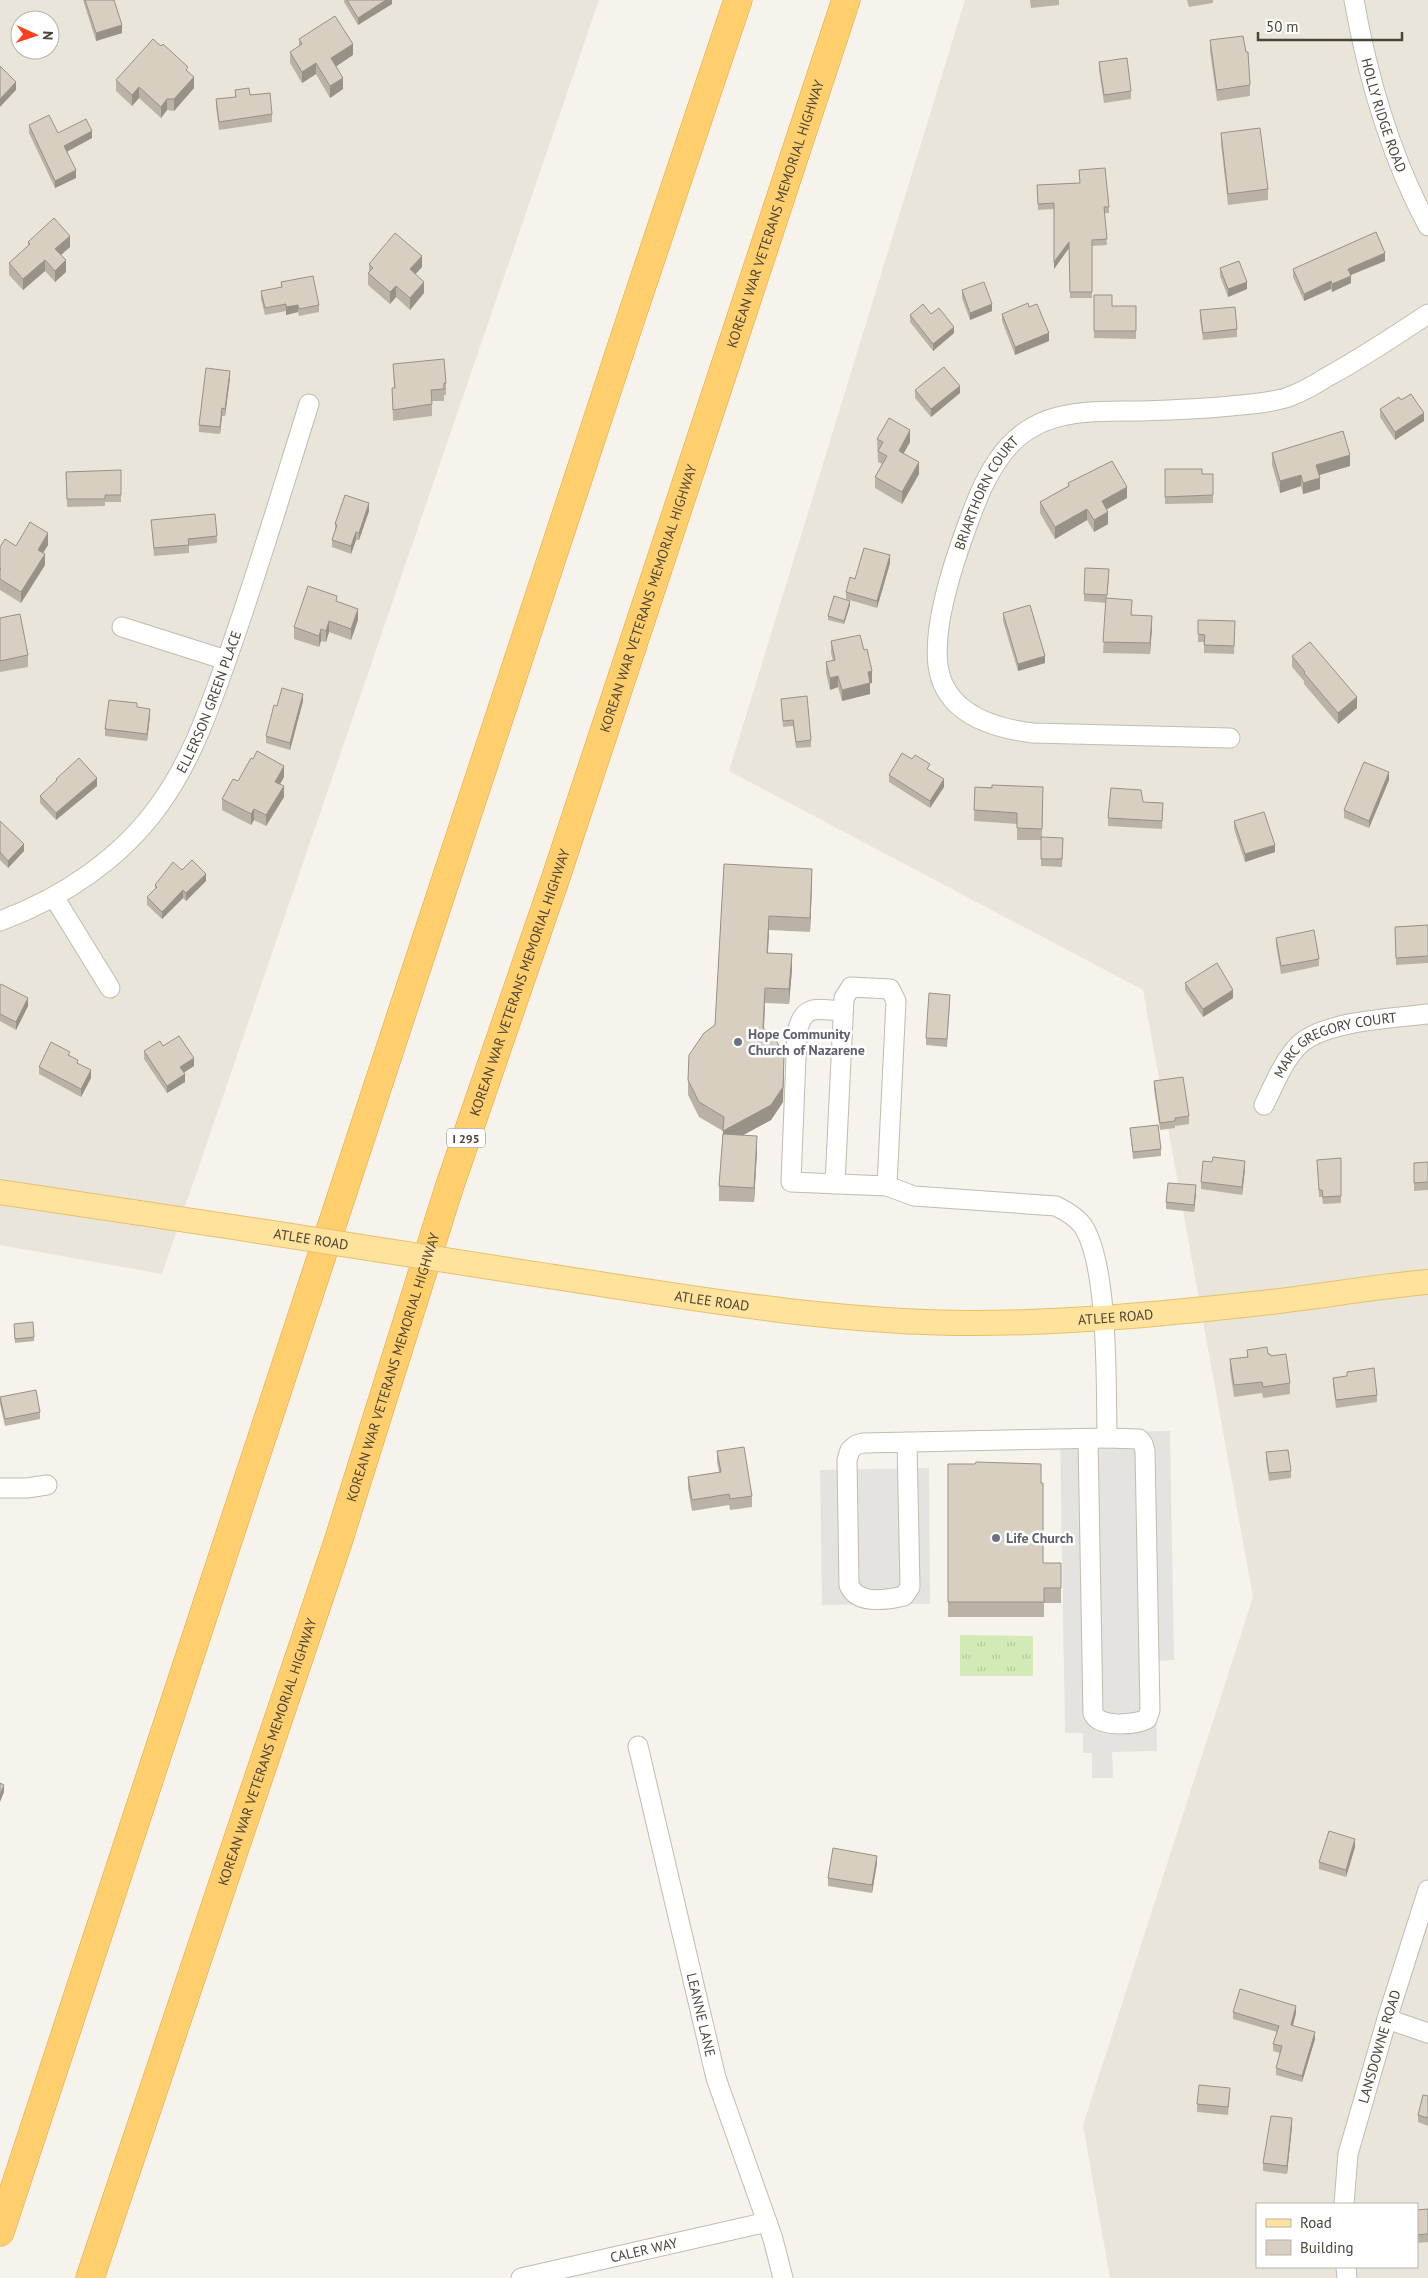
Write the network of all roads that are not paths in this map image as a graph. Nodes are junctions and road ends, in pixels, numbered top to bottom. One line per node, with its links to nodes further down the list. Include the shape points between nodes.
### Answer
1 (738, 0): 32 (highway)
2 (846, 0): 33 (highway, KOREAN WAR VETERANS MEMORIAL HIGHWAY / I 295, via 552,890 449,1188 335,1551)
3 (1354, 0): 4 (street, HOLLY RIDGE ROAD, via 1373,88 1409,192)
4 (1428, 226)
5 (1428, 314): 9 (street, BRIARTHORN COURT, via 1352,363 1290,396 1196,410 1091,411 1049,419 1012,443 998,460 977,498 945,598 936,650 939,672 954,701 981,721 1033,733)
6 (310, 404): 8 (street, ELLERSON GREEN PLACE)
7 (122, 627): 8 (street)
8 (226, 660): 10 (street, ELLERSON GREEN PLACE, via 197,739 159,805 106,861)
9 (1230, 738)
10 (54, 897): 11 (street, ELLERSON GREEN PLACE); 12 (street)
11 (0, 921)
12 (110, 988)
13 (843, 1011): 16 (street); 16 (street, via 809,1011 802,1015 799,1023 791,1182); 17 (street, via 844,998 851,987 890,989 896,1001)
14 (1428, 1014): 15 (street, MARC GREGORY COURT, via 1334,1028 1309,1037 1298,1045 1286,1062)
15 (1264, 1105)
16 (835, 1184): 17 (street)
17 (887, 1186): 20 (street, via 914,1196 1056,1206 1071,1214 1083,1225 1096,1259)
18 (0, 1192): 20 (main road, ATLEE ROAD, bridge, via 825,1316 976,1323)
19 (1428, 1282): 20 (main road, ATLEE ROAD, via 1255,1304)
20 (1103, 1318): 21 (street)
21 (1108, 1438): 22 (street); 22 (street, via 1139,1439 1145,1451 1150,1710 1147,1719 1138,1722 1105,1722 1097,1719 1093,1712)
22 (1088, 1439): 23 (street)
23 (906, 1442): 23 (street, via 856,1445 850,1450 847,1460 849,1585 859,1597 899,1597 904,1596 910,1587)
24 (47, 1484): 25 (street)
25 (0, 1488)
26 (638, 1746): 31 (street, LEANNE LANE, via 716,2078)
27 (1428, 1890): 28 (street, LANSDOWNE ROAD)
28 (1387, 2019): 29 (street); 30 (street, LANSDOWNE ROAD, via 1348,2154)
29 (1428, 2033)
30 (1344, 2203)
31 (767, 2222): 34 (street, CALER WAY); 35 (street, LEANNE LANE)
32 (0, 2232)
33 (90, 2278)
34 (521, 2278)
35 (783, 2278)

